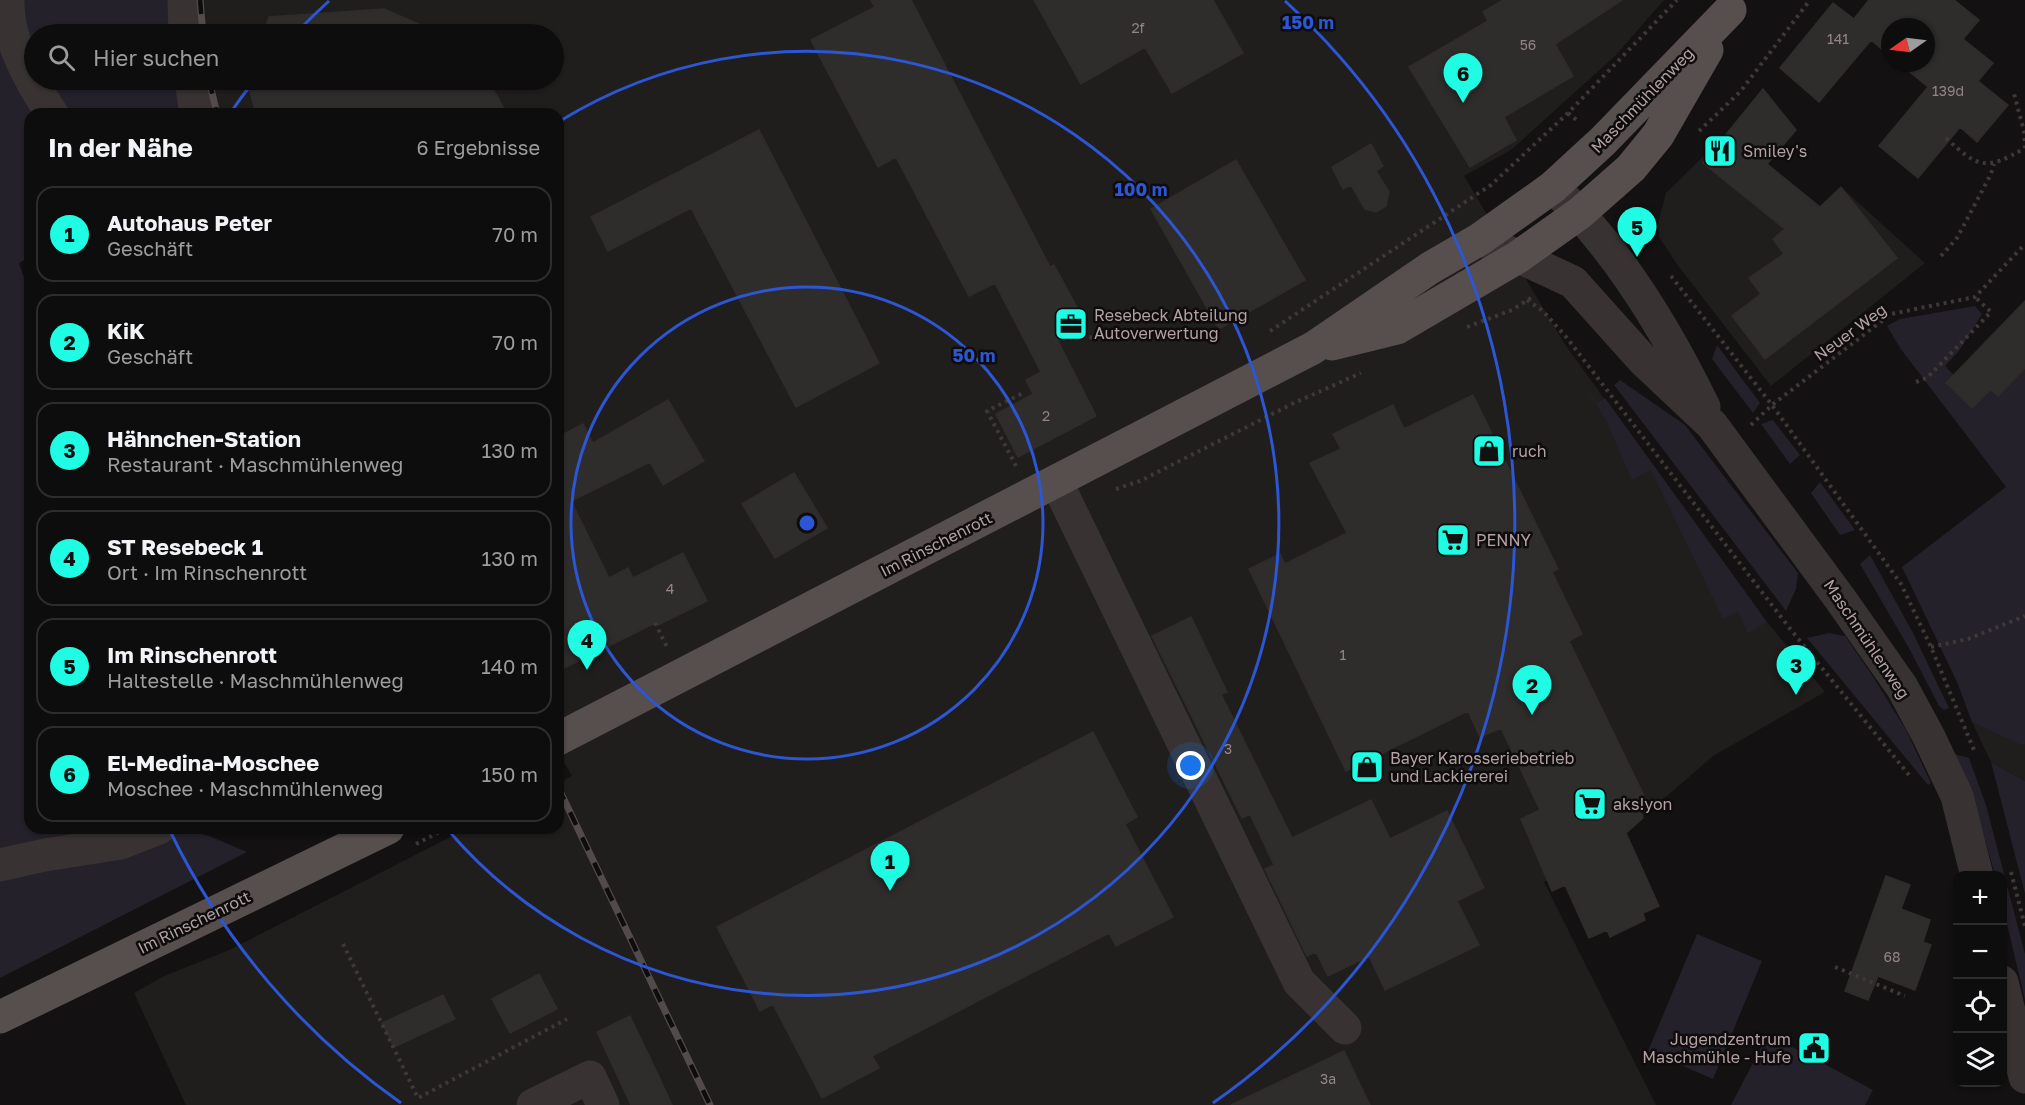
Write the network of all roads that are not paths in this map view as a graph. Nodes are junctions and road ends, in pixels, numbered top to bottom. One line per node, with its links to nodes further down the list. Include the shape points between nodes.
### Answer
1 (8, 0): 5 (street, via 9,20)
2 (184, 0): 4 (street)
3 (1733, 5): 10 (main road, Maschmühlenweg, via 1603,141); 11 (main road, Maschmühlenweg, via 1658,135 1631,168)
4 (185, 24)
5 (24, 62)
6 (38, 90): 8 (street)
7 (192, 90): 9 (street)
8 (49, 108)
9 (195, 108)
10 (1553, 187): 11 (street, Maschmühlenweg); 12 (main road, Maschmühlenweg)
11 (1580, 213): 13 (main road, Im Rinschenrott); 15 (street, Maschmühlenweg, via 1623,269 1680,357)
12 (1480, 239): 13 (street, Maschmühlenweg); 14 (main road, Im Rinschenrott, via 1430,268)
13 (1518, 257): 14 (main road, Im Rinschenrott, via 1397,328); 15 (street, Maschmühlenweg, via 1573,282 1643,360)
14 (1313, 348): 16 (main road, Im Rinschenrott)
15 (1720, 435): 21 (street, Maschmühlenweg, via 1902,687 1956,796)
16 (1056, 481): 17 (main road, Im Rinschenrott); 24 (street, via 1299,982)
17 (564, 736)
18 (144, 834): 20 (street, via 121,843)
19 (376, 834): 23 (main road, Im Rinschenrott)
20 (0, 865)
21 (1976, 871)
22 (2007, 1003): 25 (street)
23 (0, 1017)
24 (1345, 1028)
25 (2025, 1077)
26 (532, 1105): 27 (street, via 590,1077)
27 (603, 1105)

